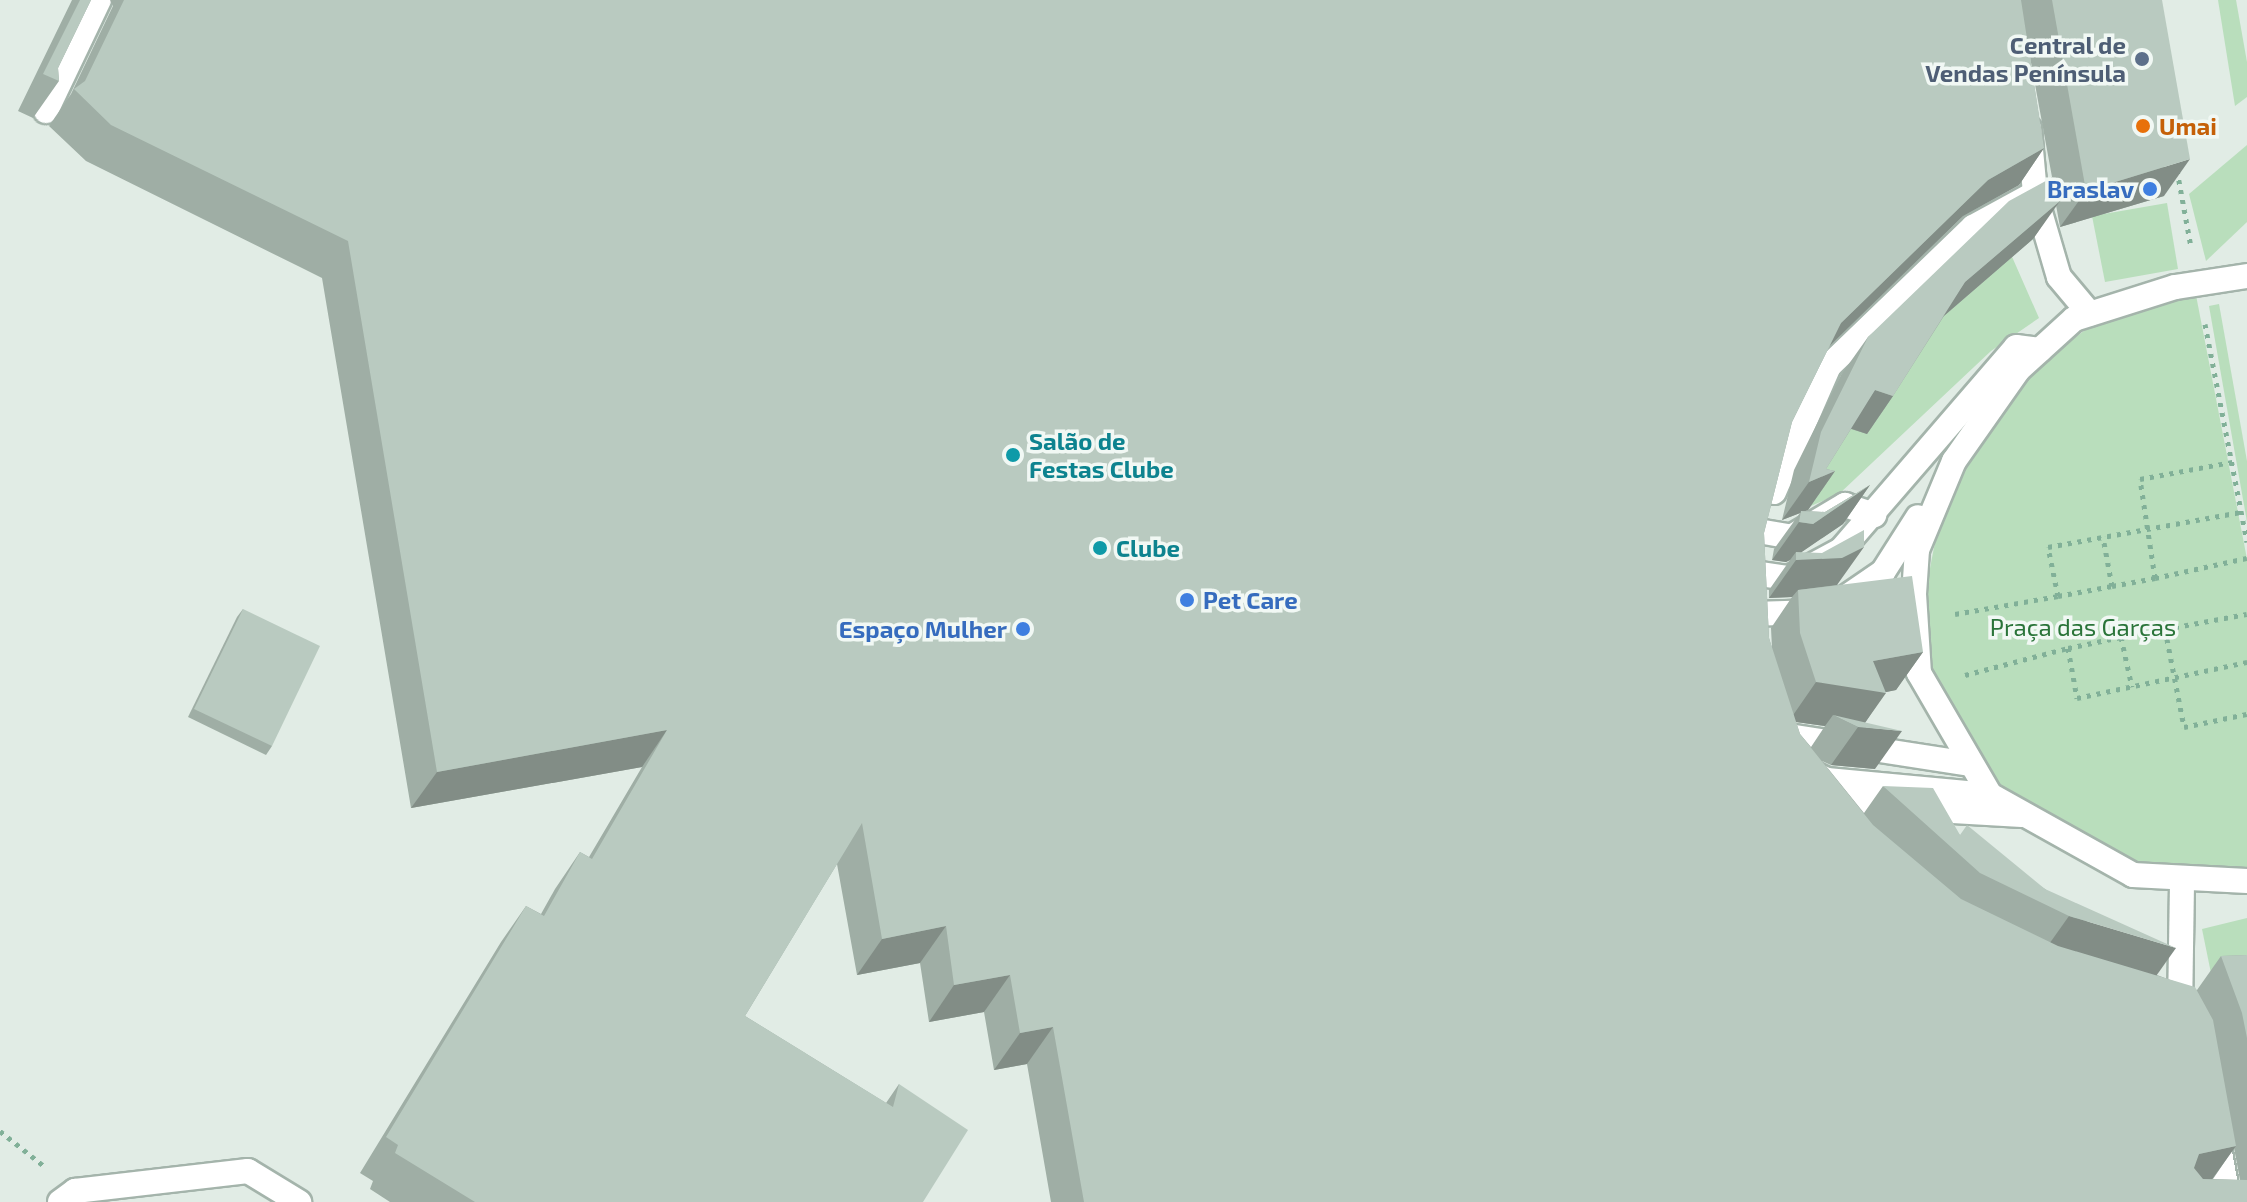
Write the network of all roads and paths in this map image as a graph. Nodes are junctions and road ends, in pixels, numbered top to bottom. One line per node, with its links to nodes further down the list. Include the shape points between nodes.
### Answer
1 (99, 0): 3 (street)
2 (2022, 94): 4 (street)
3 (46, 111)
4 (2035, 193): 6 (street, via 2059,277); 13 (street, via 1973,227 1829,366 1780,465)
5 (2247, 276): 6 (street, via 2175,287)
6 (2090, 314): 7 (street)
7 (2040, 350): 8 (street); 11 (street, via 2016,347)
8 (1954, 461): 16 (street, via 1874,579 1819,611 1751,625); 21 (street, via 1917,550)
9 (2232, 462): 12 (path, via 2140,479)
10 (2241, 512): 12 (path)
11 (1874, 515): 13 (street, via 1845,505 1791,537); 16 (street, via 1841,550 1789,578)
12 (2147, 529): 14 (path); 17 (path)
13 (1764, 532): 16 (street)
14 (2103, 537): 18 (path); 19 (path, via 2048,547)
15 (2247, 558): 17 (path)
16 (1753, 573)
17 (2155, 578): 18 (path)
18 (2112, 586): 19 (path)
19 (2058, 596): 21 (path)
20 (2247, 614): 22 (path)
21 (1914, 622): 27 (street)
22 (2165, 629): 23 (path); 26 (path)
23 (2121, 637): 24 (path); 28 (path)
24 (2068, 648): 27 (path); 28 (path, via 2077,698)
25 (2247, 662): 26 (path)
26 (2175, 677): 28 (path); 30 (path, via 2184,727)
27 (1924, 686): 33 (street)
28 (2132, 687)
29 (1766, 706): 31 (street)
30 (2247, 714)
31 (1776, 734): 32 (street); 33 (street)
32 (1786, 761): 34 (street, via 1827,780); 35 (street)
33 (1970, 764): 34 (street)
34 (1990, 795): 36 (street)
35 (1815, 797): 36 (street, via 1845,809); 37 (street)
36 (2026, 815): 38 (street, via 2133,875)
37 (1840, 829)
38 (2182, 880): 39 (street); 40 (street)
39 (2247, 881)
40 (2177, 1015)
41 (2212, 1110): 42 (street)
42 (2221, 1199)
43 (60, 1202): 44 (street, via 75,1191 248,1171)
44 (299, 1202)

